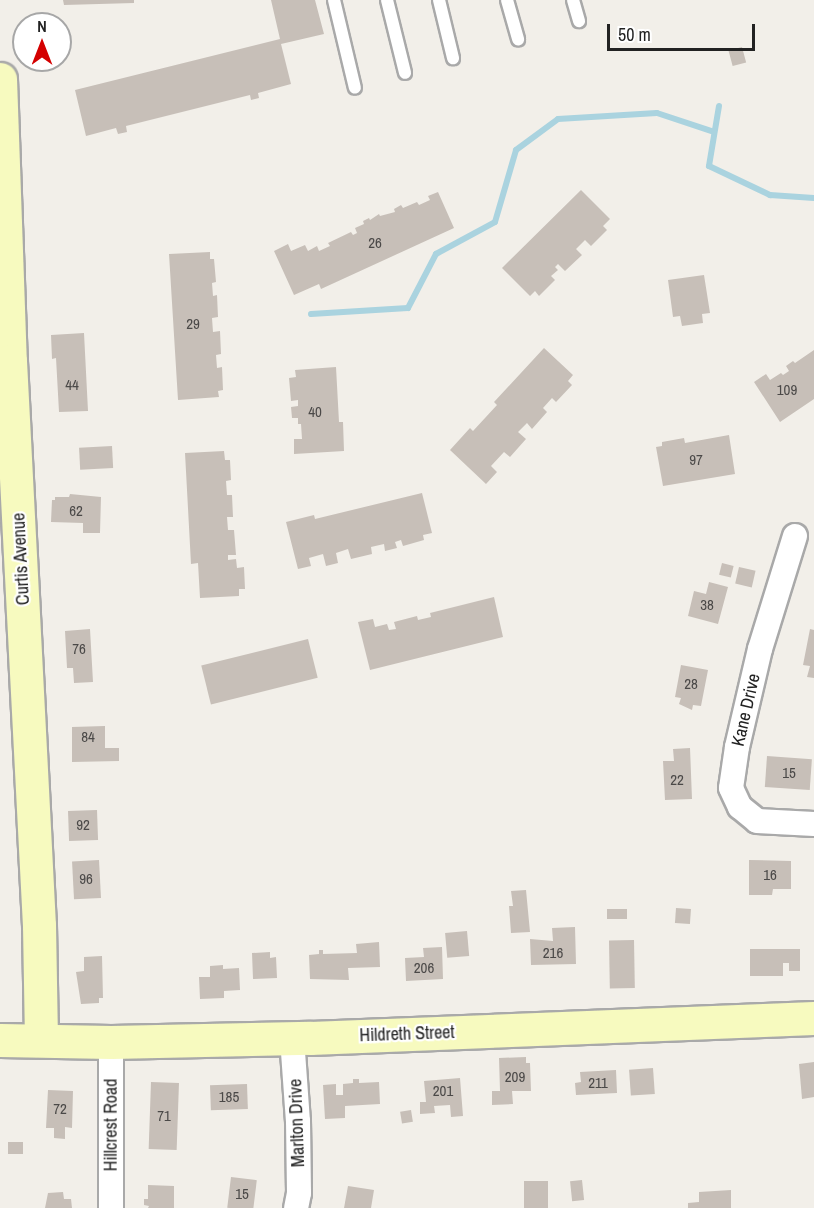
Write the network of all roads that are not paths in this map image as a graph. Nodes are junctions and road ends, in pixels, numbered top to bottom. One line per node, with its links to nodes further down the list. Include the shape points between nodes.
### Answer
1 (334, 0): 11 (lane)
2 (387, 0): 9 (lane)
3 (439, 0): 8 (lane)
4 (507, 0): 7 (lane)
5 (573, 0): 6 (lane)
6 (579, 21)
7 (518, 39)
8 (453, 58)
9 (405, 73)
10 (0, 79): 17 (street, Curtis Avenue)
11 (354, 88)
12 (795, 536): 13 (street, Kane Drive, via 760,650 730,788 740,807 757,821)
13 (814, 824)
14 (814, 1018): 15 (street, Hildreth Street)
15 (292, 1038): 18 (street, Hildreth Street); 20 (street, Marlton Drive, via 298,1121)
16 (0, 1040): 17 (street, Hildreth Street)
17 (41, 1040): 18 (street, Hildreth Street)
18 (111, 1042): 19 (street, Hillcrest Road)
19 (111, 1208)
20 (296, 1208)

